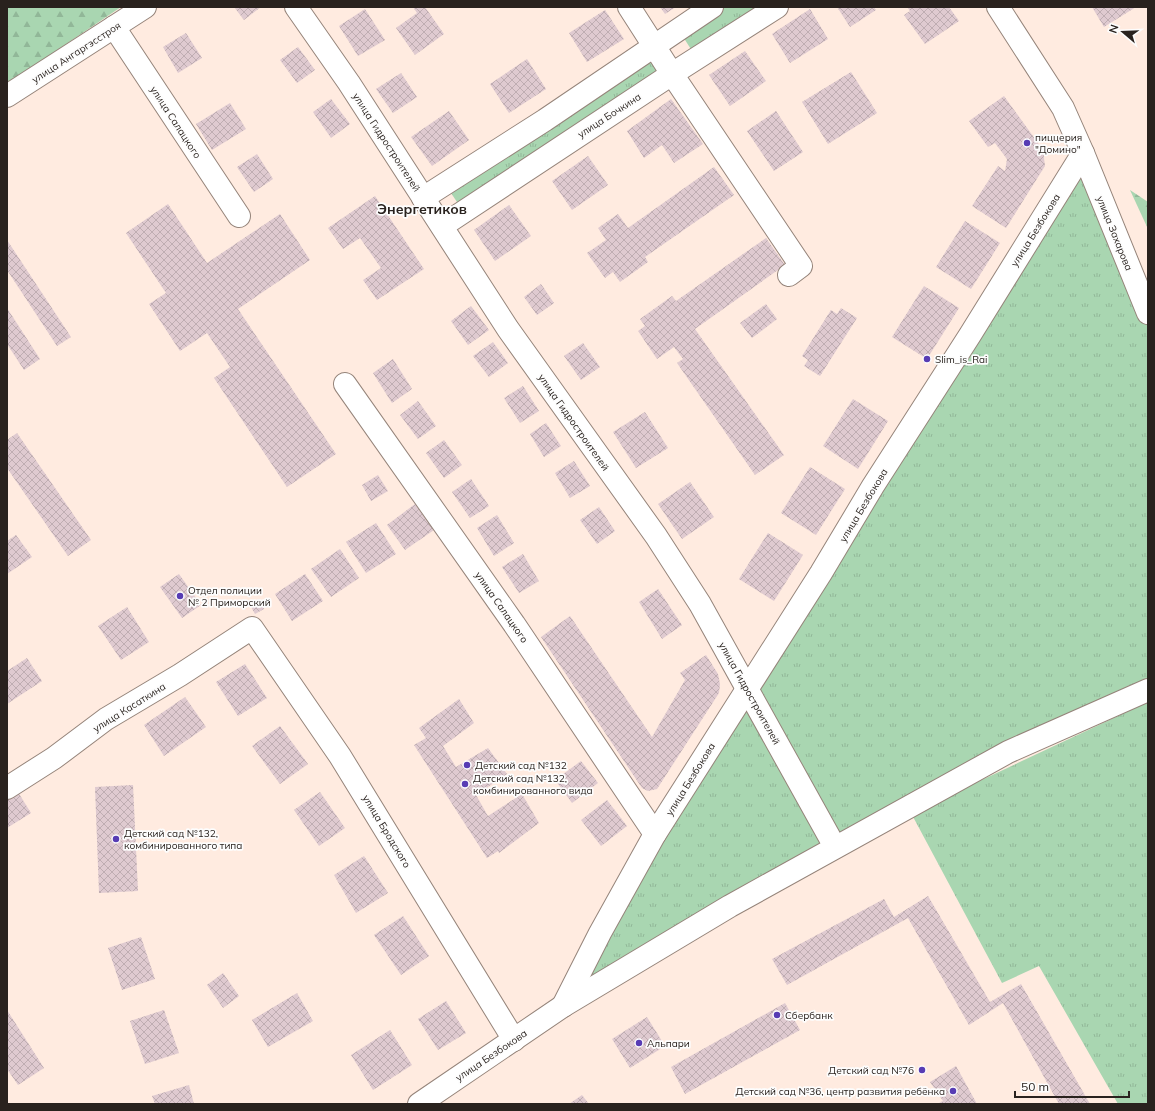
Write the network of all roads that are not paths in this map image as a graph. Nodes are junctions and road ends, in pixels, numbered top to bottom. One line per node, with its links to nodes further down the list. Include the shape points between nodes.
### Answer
1 (145, 7): 7 (street, улица Ангаргэсстроя)
2 (296, 7): 12 (street, улица Гидростроителей)
3 (629, 7): 8 (street)
4 (712, 7): 8 (street)
5 (777, 7): 9 (street, улица Бочкина)
6 (998, 7): 11 (street, via 1063,108)
7 (114, 27): 10 (street, улица Ангаргэсстроя); 13 (street, улица Салацкого)
8 (654, 46): 9 (street); 12 (street)
9 (672, 74): 14 (street, улица Бочкина); 15 (street, via 801,266)
10 (7, 96)
11 (1083, 153): 16 (street, улица Захарова); 19 (street, улица Безбокова)
12 (423, 198): 14 (street, улица Гидростроителей)
13 (239, 216)
14 (442, 226): 19 (street, улица Гидростроителей, via 508,329 656,536 700,604)
15 (789, 275)
16 (1148, 313)
17 (345, 384): 22 (street, улица Салацкого, via 514,624)
18 (252, 628): 21 (street, улица Касаткина, via 106,719 54,758); 25 (street, улица Бродского, via 340,756)
19 (747, 689): 22 (street, улица Безбокова); 23 (street, улица Гидростроителей)
20 (1148, 690): 23 (street, улица Безбокова, via 1008,752)
21 (7, 788)
22 (655, 834): 24 (street, улица Безбокова, via 600,933)
23 (835, 847): 24 (street, улица Безбокова, via 730,906)
24 (564, 1006): 25 (street, улица Безбокова)
25 (514, 1040): 26 (street, улица Безбокова)
26 (419, 1104)

